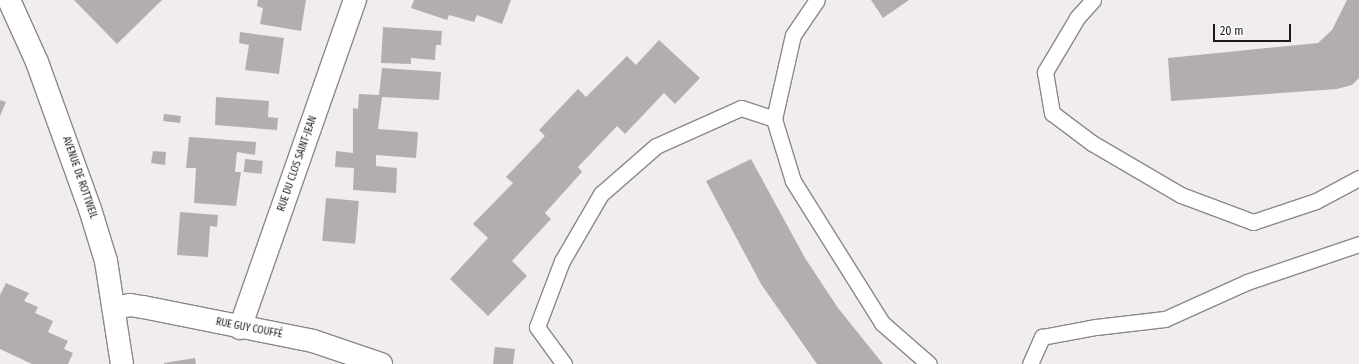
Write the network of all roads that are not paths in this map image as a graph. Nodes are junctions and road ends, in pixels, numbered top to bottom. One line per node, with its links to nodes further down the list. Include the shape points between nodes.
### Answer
1 (9, 0): 8 (street, AVENUE DE ROTTWEIL, via 37,62 69,146 106,261)
2 (356, 0): 9 (street, RUE DU CLOS SAINT-JEAN)
3 (817, 0): 5 (lane, via 793,36)
4 (1093, 0): 6 (lane, via 1077,18 1045,72 1052,113 1092,143 1181,195 1253,222 1316,201)
5 (774, 119): 12 (lane, via 741,108 656,146 601,194 562,261 537,327); 13 (lane, via 793,181 882,323)
6 (1359, 178)
7 (1359, 244): 14 (lane, via 1247,282 1165,319 1042,336)
8 (115, 308): 9 (street, RUE GUY COUFFÉ, via 130,305 143,307); 10 (street, AVENUE DE ROTTWEIL)
9 (240, 328): 11 (street, RUE GUY COUFFÉ, via 313,341)
10 (122, 364)
11 (381, 364)
12 (564, 364)
13 (929, 364)
14 (1030, 364)

